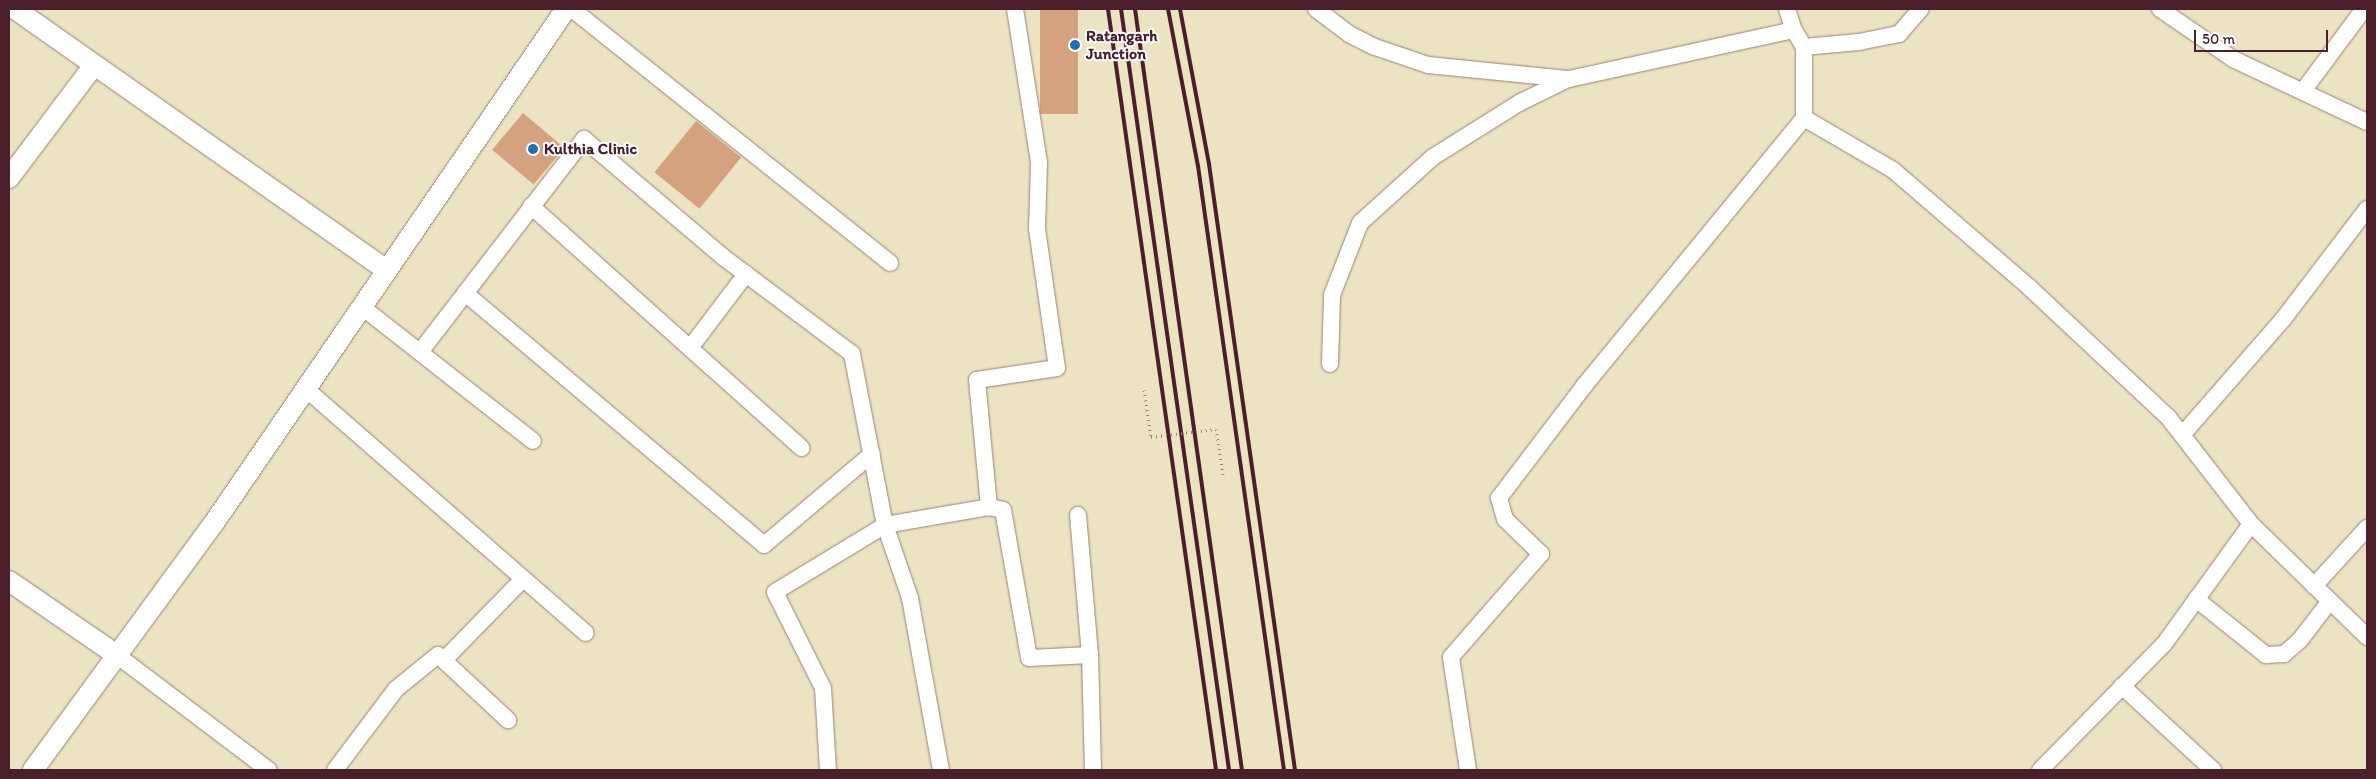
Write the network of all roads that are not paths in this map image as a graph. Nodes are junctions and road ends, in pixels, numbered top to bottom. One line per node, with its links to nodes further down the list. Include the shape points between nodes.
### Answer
1 (15, 9): 12 (street)
2 (566, 9): 21 (street)
3 (572, 9): 20 (street)
4 (1015, 9): 33 (street, via 1039,162 1036,229 1057,368 977,380)
5 (1316, 9): 13 (street, via 1349,34 1428,65)
6 (1788, 9): 10 (street)
7 (1921, 9): 11 (street, via 1899,34 1859,42)
8 (2160, 9): 14 (street, via 2233,59)
9 (2364, 9): 14 (street)
10 (1794, 30): 11 (street); 13 (street)
11 (1804, 47): 15 (street)
12 (94, 65): 17 (street); 21 (street)
13 (1569, 79): 27 (street, via 1519,102 1433,157 1360,224 1332,295)
14 (2303, 91): 16 (street)
15 (1804, 118): 29 (street, via 1893,170 2030,288 2168,417); 56 (street, via 1584,386 1499,498 1504,519 1541,554 1451,657)
16 (2367, 122)
17 (9, 178)
18 (531, 206): 22 (street, via 584,139); 23 (street); 25 (street)
19 (2367, 209): 29 (street, via 2284,318)
20 (890, 263)
21 (387, 270): 24 (street)
22 (746, 274): 25 (street); 32 (street, via 852,354)
23 (465, 293): 26 (street); 32 (street, via 764,545)
24 (362, 307): 26 (street); 28 (street)
25 (690, 348): 31 (street)
26 (420, 352): 30 (street)
27 (1330, 364)
28 (306, 389): 38 (street); 46 (street)
29 (2182, 435): 36 (street)
30 (533, 442)
31 (802, 448)
32 (872, 454): 35 (street)
33 (989, 507): 35 (street); 45 (street, via 1003,510 1029,658)
34 (1078, 515): 45 (street)
35 (885, 524): 53 (street, via 775,592 823,688); 54 (street, via 910,598)
36 (2251, 524): 40 (street); 41 (street)
37 (2367, 528): 40 (street)
38 (523, 579): 43 (street); 47 (street)
39 (9, 581): 46 (street)
40 (2314, 586): 42 (street)
41 (2196, 599): 42 (street, via 2266,655 2284,654 2300,640); 48 (street, via 2164,644)
42 (2330, 601): 44 (street)
43 (586, 633)
44 (2367, 638)
45 (1090, 655): 55 (street)
46 (118, 656): 50 (street); 51 (street)
47 (444, 660): 49 (street); 52 (street, via 438,655 396,689)
48 (2122, 686): 57 (street); 58 (street)
49 (508, 720)
50 (33, 770)
51 (269, 770)
52 (335, 770)
53 (828, 770)
54 (941, 770)
55 (1093, 770)
56 (1468, 770)
57 (2040, 770)
58 (2213, 770)

